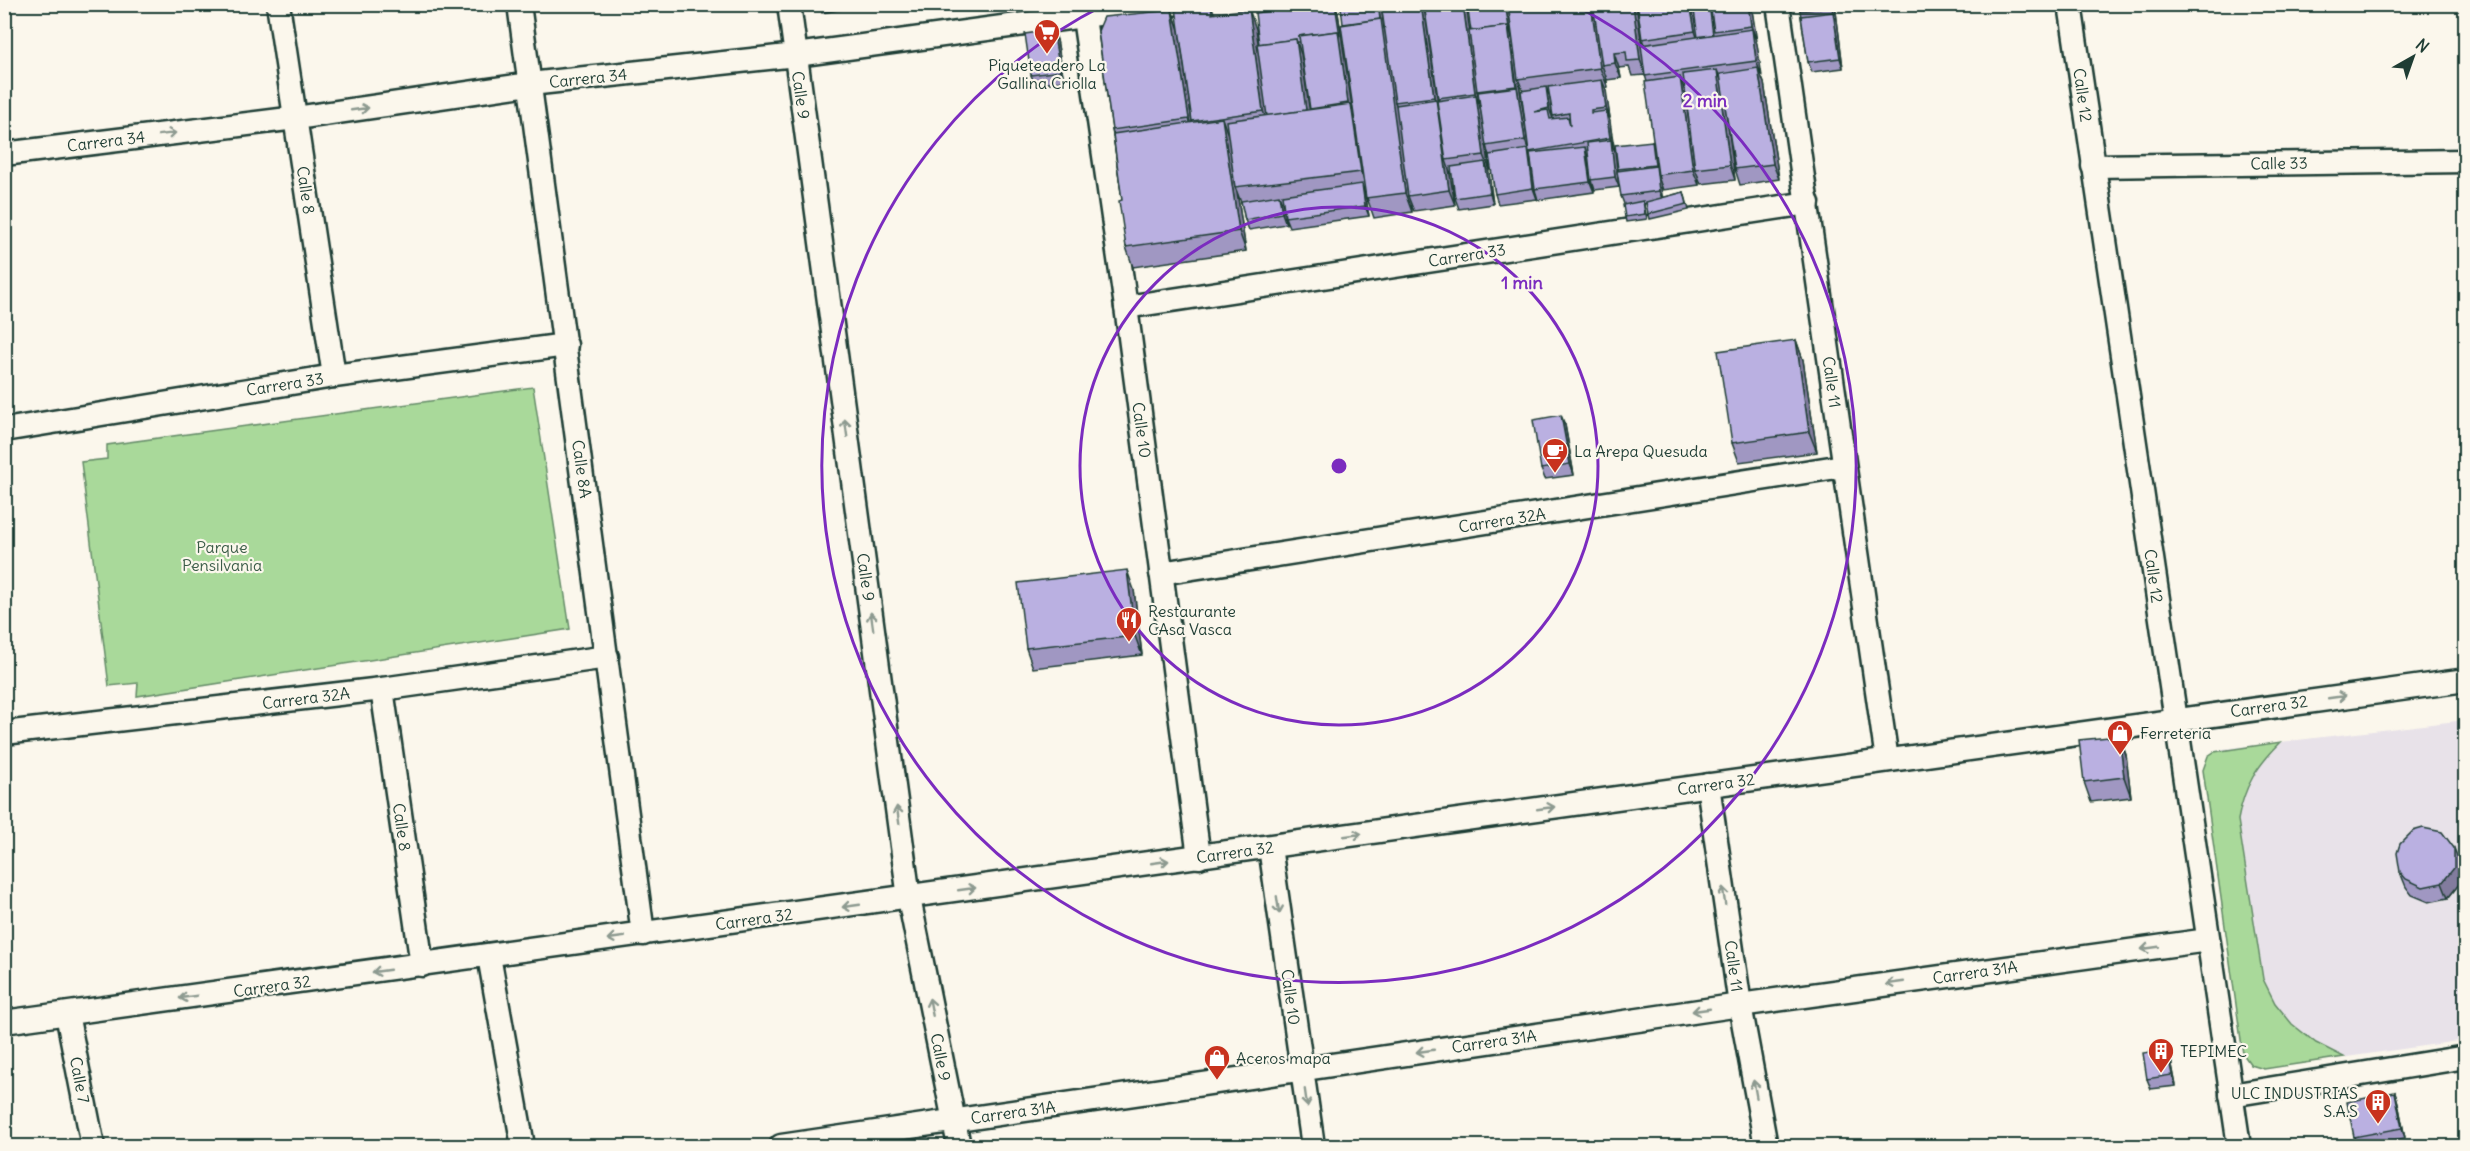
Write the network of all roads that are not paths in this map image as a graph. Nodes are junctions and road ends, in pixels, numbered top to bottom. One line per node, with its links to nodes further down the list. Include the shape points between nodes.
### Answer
1 (278, 4): 10 (street, Calle 8)
2 (519, 4): 9 (street, Calle 8A)
3 (789, 4): 8 (street, Calle 9)
4 (1172, 4): 7 (street, Carrera 34)
5 (1778, 4): 14 (street, Calle 11)
6 (2070, 4): 13 (street, Calle 12)
7 (1082, 10): 8 (street, Carrera 34); 15 (street, Calle 10)
8 (796, 55): 9 (street, Carrera 34); 30 (street, Calle 9, one-way to 8)
9 (530, 84): 10 (street, Carrera 34, one-way to 9); 16 (street, Calle 8A)
10 (296, 118): 11 (street, Carrera 34, one-way to 10); 17 (street, Calle 8)
11 (4, 154)
12 (2466, 161): 13 (street, Calle 33)
13 (2093, 166): 24 (street, Calle 12)
14 (1808, 203): 15 (street, Carrera 33); 19 (street, Calle 11)
15 (1126, 307): 20 (street, Calle 10)
16 (566, 345): 17 (street, Carrera 33); 21 (street, Calle 8A)
17 (334, 376): 18 (street, Carrera 33)
18 (4, 430)
19 (1843, 466): 20 (street, Carrera 32A); 26 (street, Calle 11)
20 (1161, 573): 29 (street, Calle 10)
21 (607, 657): 23 (street, Carrera 32A); 31 (street, Calle 8A)
22 (2466, 680): 24 (street, Carrera 32, one-way to 22)
23 (382, 689): 25 (street, Carrera 32A); 34 (street, Calle 8)
24 (2175, 719): 26 (street, Carrera 32); 32 (street, Calle 12)
25 (4, 733)
26 (1887, 760): 27 (street, Carrera 32)
27 (1708, 785): 28 (street, Carrera 32, one-way to 27); 35 (street, Calle 11, one-way to 27)
28 (1270, 847): 29 (street, Carrera 32); 39 (street, Calle 10, one-way to 39)
29 (1199, 857): 30 (street, Carrera 32, one-way to 29)
30 (909, 898): 31 (street, Carrera 32, one-way to 31); 41 (street, Calle 9, one-way to 30)
31 (643, 934): 33 (street, Carrera 32, one-way to 33)
32 (2208, 940): 35 (street, Carrera 31A, one-way to 35); 40 (street, Calle 12)
33 (489, 956): 34 (street, Carrera 32); 43 (street)
34 (422, 965): 36 (street, Carrera 32, one-way to 36)
35 (1740, 1005): 39 (street, Carrera 31A, one-way to 39); 47 (street, Calle 11, one-way to 35)
36 (67, 1014): 37 (street, Carrera 32); 42 (street, Calle 7)
37 (4, 1022)
38 (2466, 1058): 40 (street)
39 (1302, 1069): 41 (street, Carrera 31A); 46 (street, Calle 10, one-way to 46)
40 (2231, 1095): 48 (street, Calle 12)
41 (954, 1121): 44 (street, Carrera 31A); 45 (street, Calle 9)
42 (93, 1146)
43 (524, 1146)
44 (781, 1146)
45 (959, 1146)
46 (1313, 1146)
47 (1766, 1146)
48 (2239, 1146)

